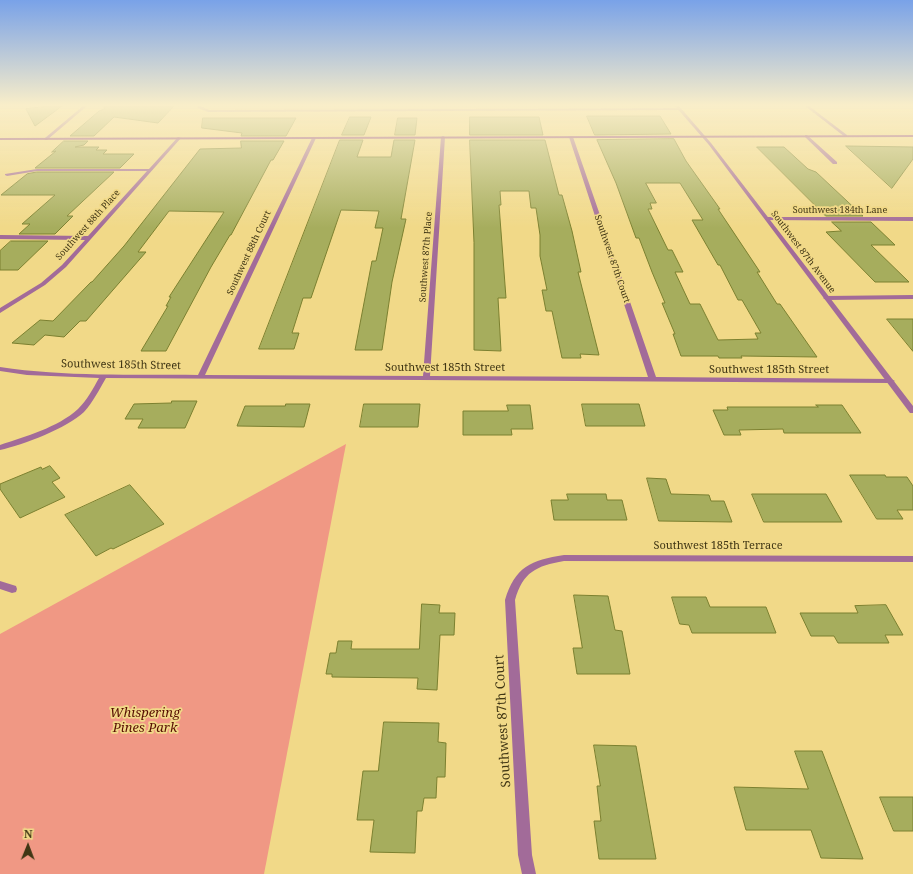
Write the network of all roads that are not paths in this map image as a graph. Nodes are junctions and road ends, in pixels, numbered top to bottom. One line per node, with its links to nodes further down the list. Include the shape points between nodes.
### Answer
1 (171, 147): 8 (street, Southwest 88th Place)
2 (310, 147): 19 (street, Southwest 88th Court)
3 (442, 147): 20 (street, Southwest 87th Place)
4 (574, 147): 21 (street, Southwest 87th Court)
5 (712, 147): 10 (street, Southwest 87th Avenue)
6 (817, 147): 7 (street)
7 (834, 163)
8 (150, 170): 9 (street, via 37,170); 13 (street, Southwest 88th Place)
9 (7, 175)
10 (767, 219): 11 (street, Southwest 184th Lane); 15 (street, Southwest 87th Avenue)
11 (913, 219)
12 (0, 237): 13 (street)
13 (90, 238): 16 (street, Southwest 88th Place, via 43,284)
14 (913, 297): 15 (street)
15 (826, 298): 22 (street, Southwest 87th Avenue)
16 (0, 311)
17 (0, 370): 18 (street, Southwest 185th Street, via 50,375)
18 (104, 376): 19 (street, Southwest 185th Street); 24 (street, via 77,414 58,425)
19 (200, 377): 20 (street, Southwest 185th Street)
20 (426, 378): 21 (street, Southwest 185th Street)
21 (653, 380): 22 (street, Southwest 185th Street)
22 (891, 381): 23 (street, Southwest 87th Avenue)
23 (913, 411)
24 (0, 448)
25 (913, 559): 26 (street, Southwest 185th Terrace, via 564,558 535,564)
26 (525, 571): 29 (street, Southwest 87th Court, via 517,579 510,600 525,855)
27 (0, 585): 28 (street)
28 (12, 589)
29 (529, 874)

